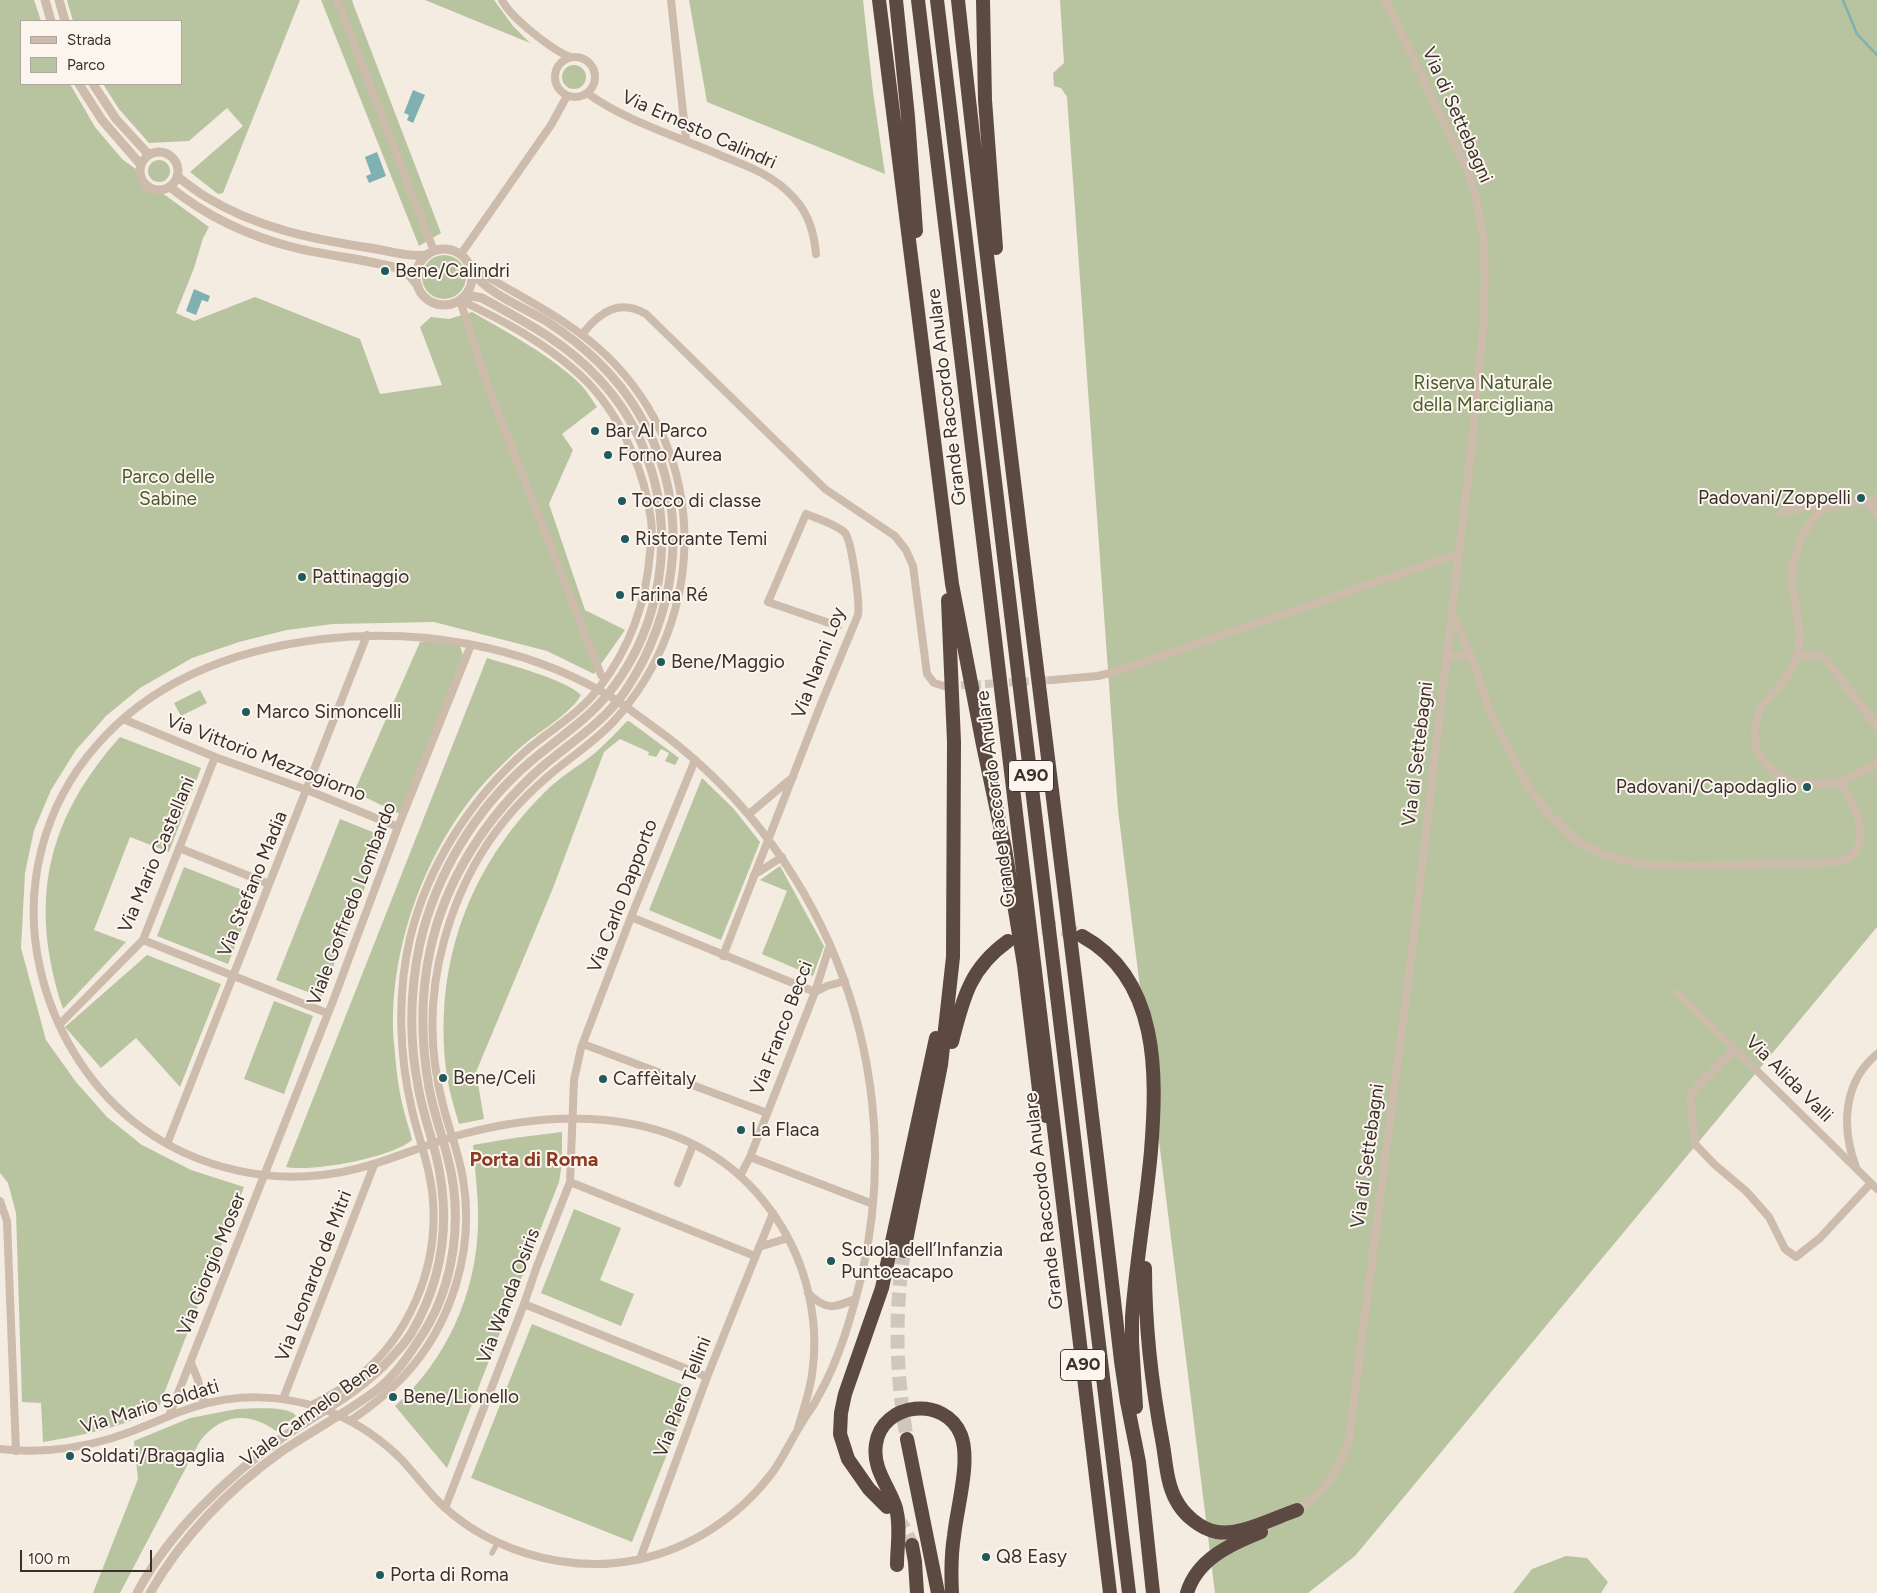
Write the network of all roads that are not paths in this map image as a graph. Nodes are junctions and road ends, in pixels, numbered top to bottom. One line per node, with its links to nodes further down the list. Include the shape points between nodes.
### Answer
1 (45, 0): 13 (street)
2 (59, 0): 14 (street)
3 (337, 0): 25 (street)
4 (502, 0): 15 (street, via 518,21 554,50)
5 (671, 0): 20 (street)
6 (879, 0): 31 (highway, Grande Raccordo Anulare)
7 (896, 0): 31 (highway, via 912,165)
8 (918, 0): 109 (highway, Grande Raccordo Anulare / A90)
9 (937, 0): 163 (highway, Grande Raccordo Anulare / A90)
10 (958, 0): 33 (highway)
11 (982, 0): 33 (highway, via 985,100)
12 (1385, 0): 40 (street, Via di Settebagni, via 1468,172 1483,236 1483,330)
13 (51, 20)
14 (65, 20)
15 (570, 57): 18 (street, via 583,58 593,68 594,82); 19 (street, via 559,64 554,75 557,88)
16 (80, 85): 22 (street, via 102,120)
17 (94, 85): 21 (street, via 116,119)
18 (587, 93): 19 (street); 20 (street, Via Ernesto Calindri, via 617,113)
19 (567, 96): 26 (street, via 551,125)
20 (686, 140): 27 (street, Via Ernesto Calindri, via 755,169 786,189 810,222)
21 (149, 155): 22 (street); 23 (street, via 159,152 170,155 178,164)
22 (141, 165): 24 (street, via 141,175 147,186 158,190)
23 (178, 177): 24 (street); 25 (street, via 204,197 273,228 322,241 405,256)
24 (170, 187): 29 (street, via 200,209 250,233 296,248 397,268 407,273)
25 (431, 253): 26 (street, via 448,249); 29 (street, via 421,261 416,278)
26 (461, 254): 28 (street)
27 (816, 254)
28 (471, 269): 30 (street, via 470,288); 43 (street, Viale Carmelo Bene, via 478,280 490,289 576,343 609,373 637,410 658,456 670,498 674,539); 44 (street, Viale Carmelo Bene, via 546,309 589,340 617,367 643,401 668,450 680,492 684,538)
29 (418, 286): 30 (street, via 422,294 436,303 444,305)
30 (460, 300): 41 (street, Viale Carmelo Bene, via 521,331 563,360 609,408 630,447 646,494 652,539); 42 (street, Viale Carmelo Bene, via 472,296 482,298 542,332 588,368 618,402 642,444 657,488 662,538); 52 (street, via 486,382)
31 (920, 327): 39 (highway, Grande Raccordo Anulare)
32 (584, 332): 54 (street, via 599,316 612,309 632,308 646,314 826,489 895,536 913,566 927,674 934,683)
33 (1010, 450): 148 (highway, via 1121,1361)
34 (1877, 498): 35 (street)
35 (1867, 502): 36 (street); 38 (street)
36 (1825, 510): 37 (street, via 1820,505); 51 (street, via 1808,527 1793,563 1792,582 1799,628)
37 (1781, 512)
38 (1877, 514)
39 (945, 531): 76 (highway, via 954,742); 109 (highway, via 961,635 1005,849 1025,972 1039,1090)
40 (1458, 554): 45 (street, Via di Settebagni); 53 (street, via 1118,671)
41 (647, 583): 42 (street); 55 (street, Viale Carmelo Bene, via 632,634)
42 (659, 585): 56 (street, Viale Carmelo Bene, via 640,640)
43 (669, 587): 44 (street); 57 (street, Viale Carmelo Bene, via 651,644)
44 (680, 588): 58 (street, Viale Carmelo Bene, via 660,653)
45 (1451, 610): 49 (street, Via di Settebagni); 50 (street)
46 (838, 626): 65 (street, Via Nanni Loy, via 768,602 806,514 838,528 847,537 859,608)
47 (367, 635): 48 (street, via 421,637); 59 (street, via 300,641 217,662 152,697); 68 (street, Via Stefano Madia)
48 (471, 644): 55 (street, via 542,664); 72 (street, Viale Goffredo Lombardo)
49 (1446, 655): 50 (street); 151 (street, Via di Settebagni, via 1410,966 1349,1438 1343,1458 1328,1483)
50 (1471, 656): 66 (street, via 1490,713 1533,794 1577,841 1604,856 1643,865 1679,866 1841,862 1856,852 1862,834 1859,815)
51 (1796, 656): 60 (street, via 1824,657); 66 (street, via 1786,677 1758,713 1755,735 1758,751 1771,770 1784,779 1810,784)
52 (601, 675)
53 (1052, 680)
54 (944, 686)
55 (598, 689): 56 (street); 63 (street, Viale Carmelo Bene)
56 (607, 695): 57 (street); 67 (street, Viale Carmelo Bene, via 579,724)
57 (618, 701): 58 (street); 69 (street, Viale Carmelo Bene)
58 (626, 707): 62 (street); 70 (street, Viale Carmelo Bene, via 610,725)
59 (122, 719): 61 (street, Via Vittorio Mezzogiorno); 92 (street, via 92,751 67,785 51,817 39,859 34,915 37,957 46,993)
60 (1877, 727)
61 (214, 757): 68 (street, Via Vittorio Mezzogiorno); 74 (street, Via Mario Castellani)
62 (695, 760): 71 (street); 79 (street, Via Carlo Dapporto)
63 (512, 764): 67 (street, Viale Carmelo Bene); 93 (street, Viale Carmelo Bene, via 467,816 430,881 409,944 401,997)
64 (1877, 764): 66 (street)
65 (794, 776): 71 (street, Via Nanni Loy); 73 (street, Via Nanni Loy)
66 (1840, 781)
67 (508, 783): 91 (street, Viale Carmelo Bene, via 466,836 432,905 416,962)
68 (308, 790): 72 (street, Via Vittorio Mezzogiorno); 78 (street, Via Stefano Madia)
69 (518, 790): 70 (street); 90 (street, Viale Carmelo Bene, via 479,837 441,912 430,950)
70 (533, 790): 94 (street, Viale Carmelo Bene, via 495,832 461,892 438,969)
71 (749, 814): 73 (street)
72 (398, 827): 89 (street, Viale Goffredo Lombardo)
73 (769, 840): 75 (street); 77 (street, Via Nanni Loy)
74 (179, 848): 78 (street); 81 (street, Via Mario Castellani)
75 (782, 857): 77 (street); 83 (street)
76 (953, 870): 106 (highway, via 953,958 947,1020); 149 (highway, via 932,1058 882,1288 841,1414 841,1438 848,1459 869,1489)
77 (754, 875): 84 (street, Via Nanni Loy)
78 (269, 884): 85 (street, Via Stefano Madia)
79 (631, 917): 84 (street); 95 (street, Via Carlo Dapporto)
80 (1082, 936): 116 (highway, via 1119,968 1136,995 1147,1027 1154,1090)
81 (143, 940): 85 (street); 92 (street, Via Mario Castellani)
82 (1008, 941): 106 (highway, via 986,959 967,988)
83 (830, 946): 86 (street); 87 (street, Via Franco Becci)
84 (723, 956): 87 (street)
85 (233, 977): 89 (street); 102 (street, Via Stefano Madia)
86 (845, 981): 87 (street); 118 (street, via 871,1084 875,1156)
87 (815, 992): 98 (street, Via Franco Becci)
88 (1678, 993): 96 (street, Via Alida Valli)
89 (328, 1014): 111 (street, Viale Goffredo Lombardo)
90 (422, 1019): 94 (street); 101 (street, Viale Carmelo Bene, via 429,1086)
91 (413, 1023): 93 (street); 103 (street, Viale Carmelo Bene, via 416,1074)
92 (59, 1025): 102 (street, via 83,1067 105,1095 137,1124)
93 (402, 1030): 105 (street, Viale Carmelo Bene, via 407,1086)
94 (432, 1030): 100 (street, Viale Carmelo Bene, via 439,1088)
95 (583, 1044): 98 (street); 99 (street, Via Carlo Dapporto, via 575,1073)
96 (1735, 1049): 110 (street, Via Alida Valli); 115 (street, via 1690,1094 1695,1144 1769,1217 1786,1249 1796,1257)
97 (1877, 1054): 110 (street, via 1858,1076 1848,1106 1848,1142)
98 (767, 1113): 107 (street, Via Franco Becci)
99 (573, 1119): 100 (street, via 514,1124); 104 (street, via 628,1122); 113 (street, Via Wanda Osiris)
100 (453, 1137): 101 (street); 123 (street, Viale Carmelo Bene, via 464,1183)
101 (442, 1140): 103 (street); 122 (street, Viale Carmelo Bene, via 454,1194)
102 (167, 1144): 111 (street, via 209,1162)
103 (432, 1144): 105 (street); 121 (street, Viale Carmelo Bene, via 443,1188)
104 (693, 1145): 112 (street); 114 (street)
105 (422, 1147): 108 (street); 120 (street, Viale Carmelo Bene, via 432,1191)
106 (926, 1147): 126 (highway)
107 (750, 1157): 112 (street, Via Franco Becci); 118 (street)
108 (374, 1165): 111 (street, via 308,1177); 137 (street, Via Leonardo de Mitri)
109 (1059, 1168): 162 (highway, Grande Raccordo Anulare / A90)
110 (1858, 1170): 115 (street, Via Alida Valli)
111 (264, 1176): 135 (street, Via Giorgio Moser)
112 (740, 1176): 119 (street)
113 (570, 1182): 127 (street); 130 (street, Via Wanda Osiris)
114 (678, 1183)
115 (1874, 1186)
116 (1147, 1190): 148 (highway, via 1132,1330); 151 (highway, via 1145,1274 1149,1340 1168,1477 1176,1501 1193,1520 1219,1532 1242,1530)
117 (0, 1202): 147 (street, via 7,1221)
118 (873, 1204): 129 (street)
119 (772, 1213): 124 (street); 125 (street, Via Piero Tellini)
120 (433, 1234): 121 (street); 131 (street, Viale Carmelo Bene, via 424,1279)
121 (444, 1235): 132 (street, Viale Carmelo Bene, via 440,1264 431,1292)
122 (455, 1236): 123 (street); 133 (street, Viale Carmelo Bene, via 443,1290)
123 (466, 1237): 134 (street, Viale Carmelo Bene, via 451,1301)
124 (788, 1238): 125 (street); 128 (street, via 804,1274)
125 (758, 1247): 127 (street, Via Piero Tellini)
126 (904, 1251)
127 (755, 1256): 136 (street, Via Piero Tellini)
128 (808, 1293): 129 (street, via 831,1307); 144 (street, via 814,1329 814,1359)
129 (855, 1299): 144 (street, via 827,1380)
130 (524, 1304): 136 (street); 150 (street, Via Wanda Osiris)
131 (400, 1330): 132 (street); 139 (street, Viale Carmelo Bene, via 359,1376)
132 (410, 1335): 140 (street, Viale Carmelo Bene, via 367,1382)
133 (419, 1340): 134 (street); 141 (street, Viale Carmelo Bene, via 380,1387)
134 (428, 1346): 143 (street, Viale Carmelo Bene, via 395,1386)
135 (190, 1363): 138 (street, Via Giorgio Moser); 142 (street, Via Giorgio Moser)
136 (707, 1377): 155 (street, Via Piero Tellini)
137 (283, 1399): 138 (street, Via Mario Soldati, via 250,1397); 139 (street, Via Mario Soldati)
138 (204, 1404): 142 (street, Via Mario Soldati)
139 (312, 1405): 140 (street, Via Mario Soldati)
140 (326, 1410): 141 (street, Via Mario Soldati); 157 (street, Viale Carmelo Bene, via 256,1457 209,1499 157,1560)
141 (338, 1415): 143 (street, Via Mario Soldati); 158 (street, Viale Carmelo Bene, via 264,1465 205,1518 171,1560)
142 (169, 1416): 147 (street, Via Mario Soldati, via 100,1442 56,1451)
143 (350, 1421): 150 (street, Via Mario Soldati, via 398,1456)
144 (798, 1428): 155 (street, Via Mario Soldati, via 768,1478 731,1516 666,1552)
145 (907, 1439): 160 (highway)
146 (0, 1449): 147 (street, Via Mario Soldati)
147 (16, 1451)
148 (1139, 1462): 164 (highway)
149 (887, 1507)
150 (445, 1508): 152 (street, Via Mario Soldati)
151 (1297, 1510): 165 (highway, via 1278,1525 1211,1558 1195,1575)
152 (498, 1542): 154 (street); 155 (street, Via Mario Soldati, via 560,1562 602,1564)
153 (912, 1546): 159 (highway)
154 (492, 1553)
155 (640, 1559)
156 (897, 1565): 161 (highway, via 897,1514 878,1468 875,1456 877,1438 884,1424 901,1412 927,1408 952,1422 964,1448 953,1545)
157 (137, 1593)
158 (150, 1593)
159 (917, 1593)
160 (938, 1593)
161 (952, 1593)
162 (1110, 1593)
163 (1129, 1593)
164 (1153, 1593)
165 (1187, 1593)

